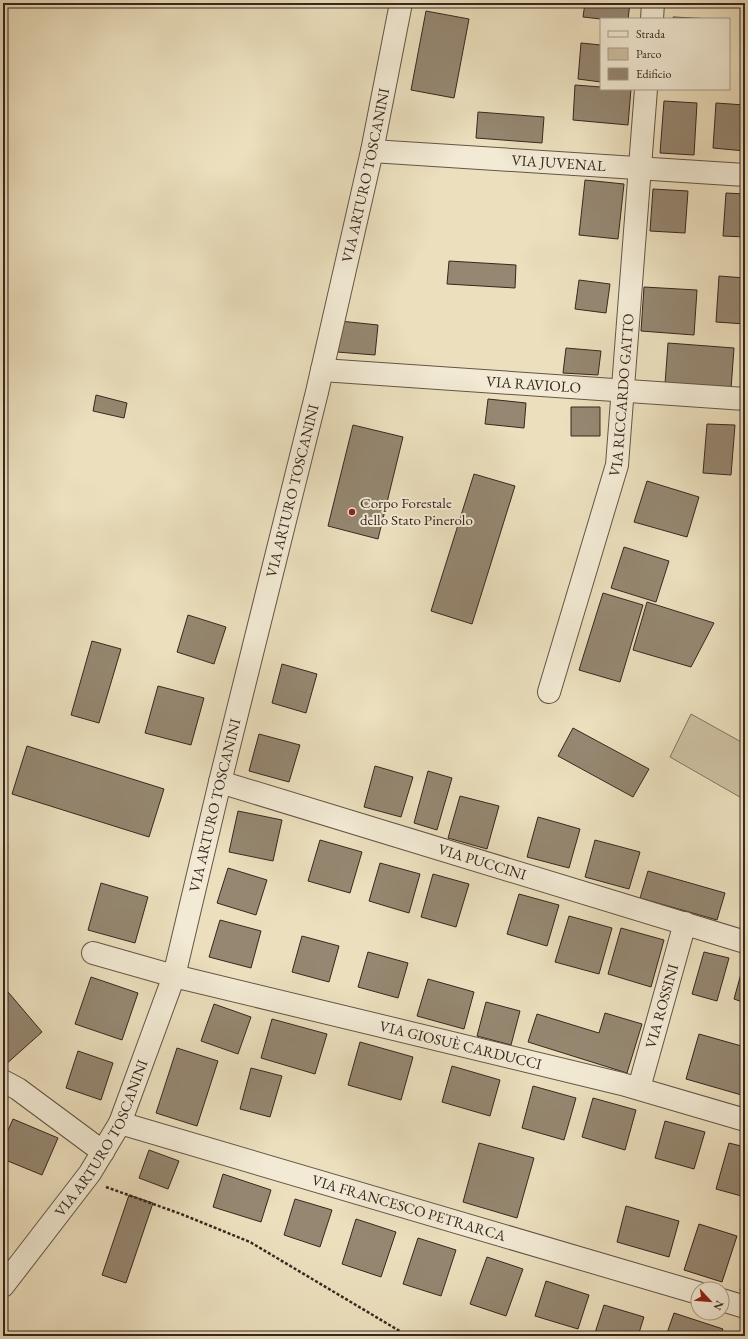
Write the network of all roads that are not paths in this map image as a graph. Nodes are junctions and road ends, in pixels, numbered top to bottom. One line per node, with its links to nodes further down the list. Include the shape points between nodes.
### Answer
1 (401, 3): 5 (street, VIA ARTURO TOSCANINI)
2 (653, 3): 3 (street)
3 (652, 18)
4 (646, 90): 6 (street, VIA RICCARDO GATTO)
5 (372, 151): 6 (street, VIA JUVENAL); 8 (street, VIA ARTURO TOSCANINI)
6 (640, 168): 7 (street, VIA JUVENAL); 9 (street, VIA RICCARDO GATTO)
7 (745, 175)
8 (322, 370): 9 (street, VIA RAVIOLO); 12 (street, VIA ARTURO TOSCANINI)
9 (624, 390): 10 (street, VIA RAVIOLO); 11 (street, VIA RICCARDO GATTO, via 617,465)
10 (745, 398)
11 (550, 692)
12 (220, 782): 13 (street, VIA PUCCINI); 16 (street, VIA ARTURO TOSCANINI)
13 (685, 923): 14 (street, VIA PUCCINI); 18 (street, VIA ROSSINI)
14 (745, 942)
15 (93, 953): 16 (street)
16 (174, 976): 18 (street, VIA GIOSUÈ CARDUCCI); 20 (street, VIA ARTURO TOSCANINI)
17 (3, 1081): 21 (street, via 18,1089)
18 (639, 1088): 19 (street, VIA GIOSUÈ CARDUCCI)
19 (745, 1120)
20 (120, 1123): 21 (street, VIA ARTURO TOSCANINI); 23 (street, VIA FRANCESCO PETRARCA)
21 (103, 1152): 22 (street, VIA ARTURO TOSCANINI)
22 (3, 1286)
23 (690, 1291)
24 (730, 1302): 25 (street)
25 (745, 1307)

